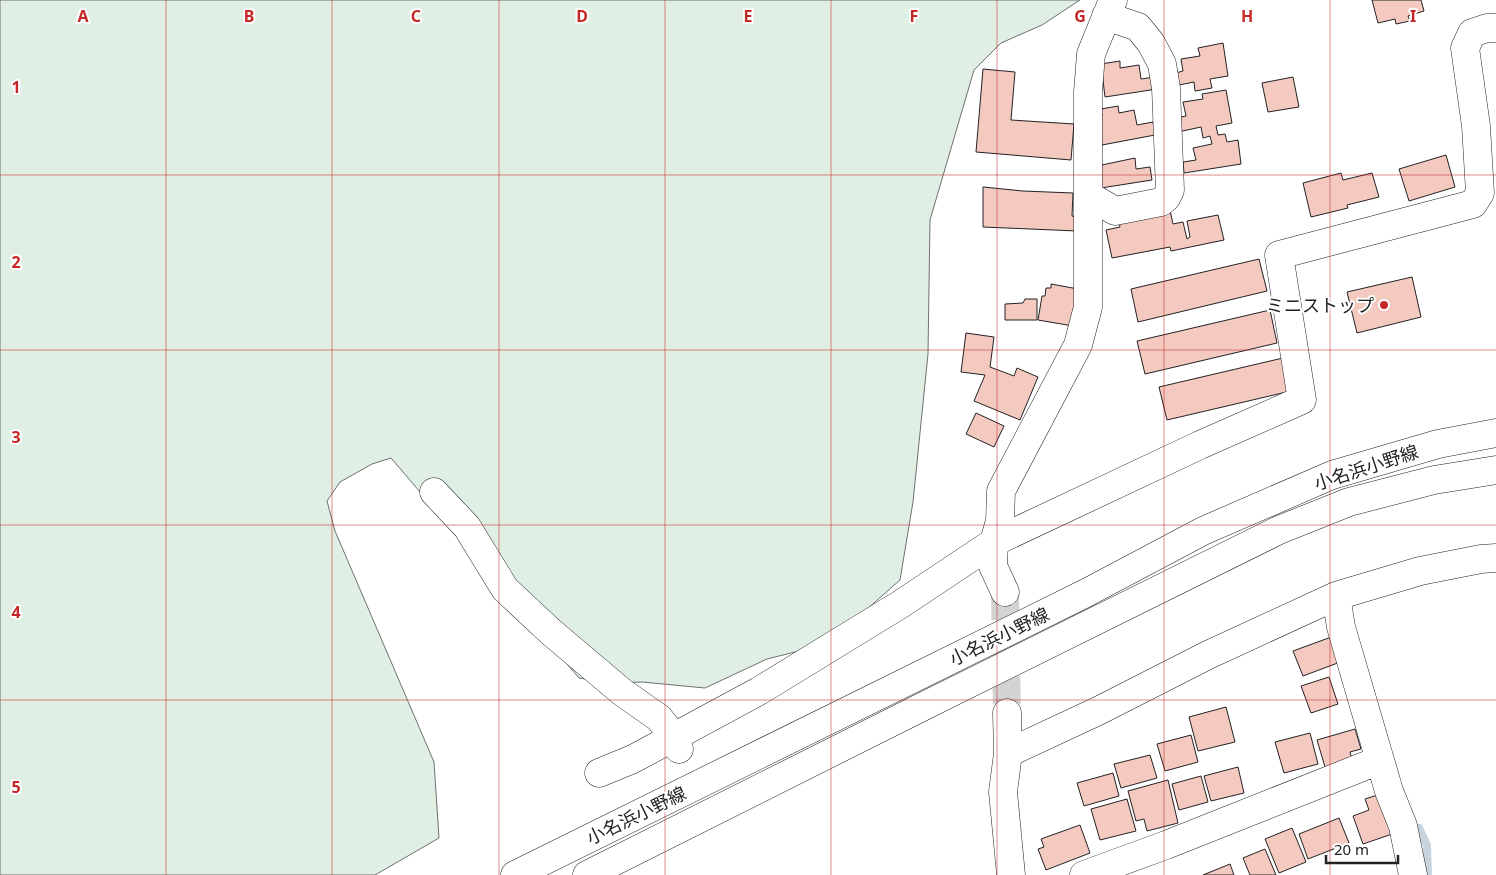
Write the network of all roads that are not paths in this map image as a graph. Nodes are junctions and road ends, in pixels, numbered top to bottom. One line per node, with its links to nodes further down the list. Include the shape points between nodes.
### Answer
1 (1109, 8): 3 (street, via 1091,54); 3 (street, via 1138,27 1162,64 1170,190 1161,202 1115,210)
2 (1496, 28): 7 (street, via 1472,33 1465,48 1476,126 1480,193 1473,204 1278,255 1302,400)
3 (1088, 197): 7 (street, via 1088,307 1078,344 1001,491 1000,521)
4 (1496, 433): 16 (street, 小名浜小野線, via 1438,444 1332,475 1204,531 1086,593)
5 (1496, 470): 17 (street, 小名浜小野線, via 1434,480 1349,502 1279,530)
6 (434, 492): 12 (street, via 467,527 505,589 622,692 659,718)
7 (994, 542): 9 (street, via 993,566); 12 (street, via 901,604)
8 (1496, 558): 10 (street, via 1420,570)
9 (1005, 592)
10 (1336, 596): 13 (street); 14 (street, via 1341,627)
11 (1007, 712): 13 (street)
12 (677, 743): 15 (street)
13 (1008, 753): 18 (street, via 1004,792)
14 (1380, 760): 19 (street); 20 (street, via 1403,826)
15 (599, 774)
16 (515, 875)
17 (587, 875)
18 (1010, 875)
19 (1084, 875)
20 (1413, 875)

